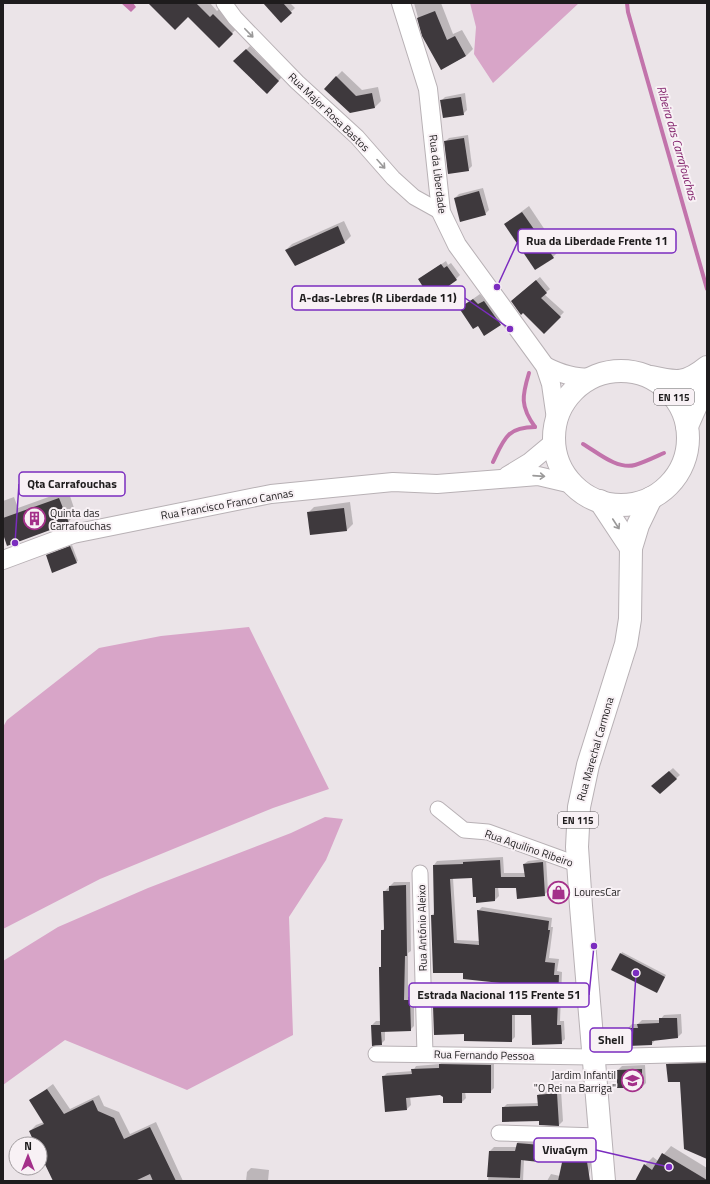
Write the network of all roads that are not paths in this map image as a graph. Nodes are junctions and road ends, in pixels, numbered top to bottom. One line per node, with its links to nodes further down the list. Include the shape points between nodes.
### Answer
1 (224, 3): 3 (street, Rua Major Rosa Bastos, one-way to 3, via 240,24 297,82 357,137 393,178 414,197)
2 (401, 3): 3 (street, Rua da Liberdade, via 428,89)
3 (441, 212): 4 (street, Rua da Liberdade, via 457,245)
4 (545, 366): 7 (street, Rua da Liberdade, via 576,378); 9 (street, Rua da Liberdade, via 551,384)
5 (707, 367): 6 (main road, EN 115, via 687,381)
6 (648, 376): 7 (main road, EN 115, via 626,370 603,373); 10 (main road, EN 115, via 668,389 681,406)
7 (592, 378): 9 (main road, EN 115, via 582,382 566,398)
8 (707, 380): 10 (main road, EN 115)
9 (556, 420): 11 (main road, EN 115)
10 (687, 426): 14 (main road, EN 115, via 688,448 681,468 668,485)
11 (554, 442): 12 (street, Rua Francisco Franco Cannas); 13 (main road, EN 115, via 559,465)
12 (505, 478): 13 (street, Rua Francisco Franco Cannas, one-way to 13, via 538,476); 17 (street, Rua Francisco Franco Cannas, via 437,484 393,482 271,494 73,534)
13 (572, 484): 15 (main road, EN 115, via 589,497)
14 (651, 498): 15 (main road, EN 115, via 632,504 609,504); 16 (main road, Rua Marechal Carmona / EN 115, via 638,525)
15 (600, 501): 16 (main road, EN 115, one-way to 16)
16 (631, 548): 19 (main road, Rua Marechal Carmona / EN 115, via 630,620 618,671 583,785 579,807)
17 (3, 560)
18 (438, 809): 19 (street, Rua Aquilino Ribeiro, via 464,830 488,832)
19 (579, 865): 24 (main road, Rua Marechal Carmona / EN 115)
20 (420, 873): 22 (street, Rua António Aleixo)
21 (376, 1054): 22 (street, Rua Fernando Pessoa)
22 (425, 1054): 24 (street, Rua Fernando Pessoa)
23 (707, 1054): 24 (street, Rua Fernando Pessoa)
24 (592, 1057): 26 (main road, Rua Marechal Carmona / EN 115)
25 (499, 1132): 26 (street)
26 (599, 1136): 27 (main road, Rua Marechal Carmona / EN 115)
27 (603, 1177)

